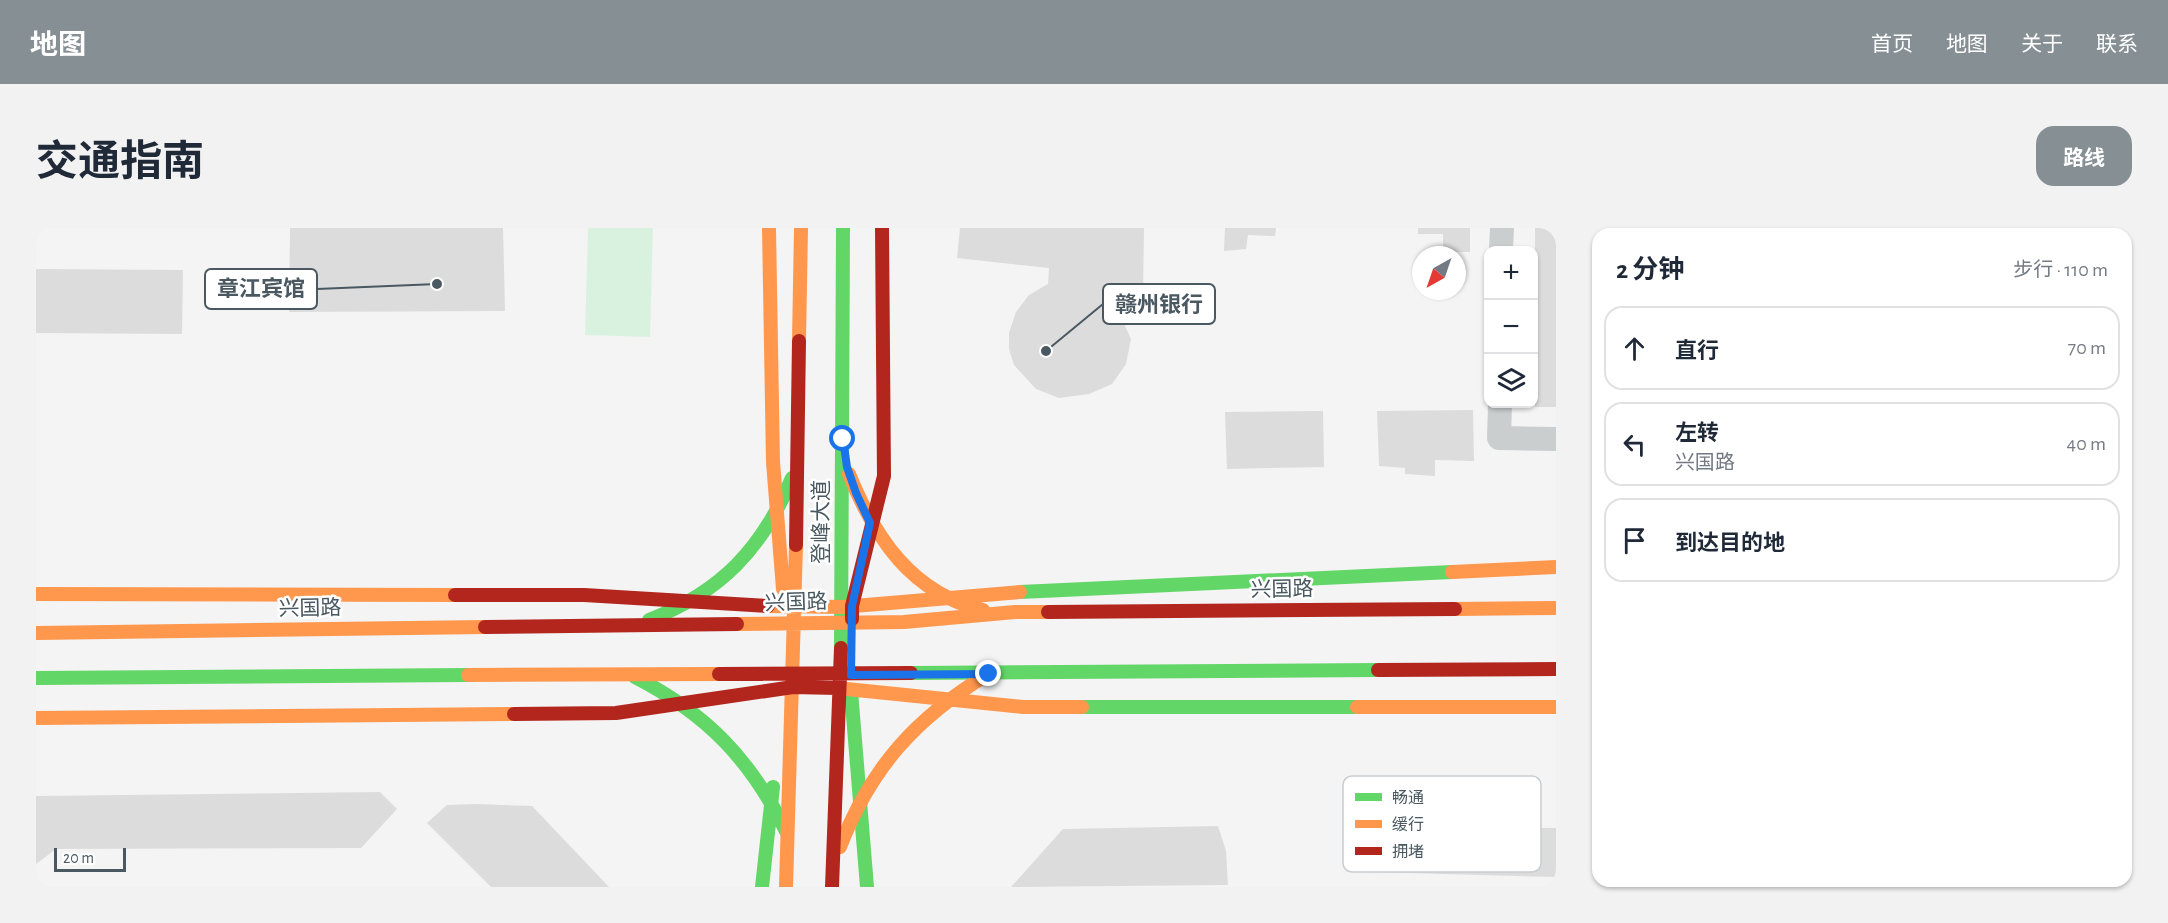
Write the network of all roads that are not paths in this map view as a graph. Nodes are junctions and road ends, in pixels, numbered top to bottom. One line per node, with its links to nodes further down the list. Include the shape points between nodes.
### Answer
1 (769, 228): 11 (main road)
2 (801, 228): 10 (main road, 登峰大道)
3 (843, 228): 8 (main road, 登峰大道)
4 (882, 228): 12 (main road, via 884,476)
5 (1502, 228): 6 (street)
6 (1501, 246)
7 (1500, 408): 9 (street, via 1499,438)
8 (843, 439): 12 (main road, via 853,484); 18 (main road, 登峰大道)
9 (1556, 440)
10 (798, 455): 11 (main road); 17 (main road, 登峰大道)
11 (777, 512): 16 (main road, via 745,558); 17 (main road)
12 (870, 523): 15 (main road, via 901,563); 18 (main road)
13 (1556, 567): 15 (main road)
14 (36, 594): 16 (main road, via 584,595)
15 (948, 598): 18 (main road); 20 (main road, via 972,609)
16 (690, 602): 17 (main road); 23 (main road)
17 (789, 607): 18 (main road); 22 (main road, 登峰大道)
18 (847, 607): 21 (main road)
19 (1556, 608): 20 (main road, 兴国路)
20 (1015, 612): 21 (main road, 兴国路, via 904,622)
21 (847, 622): 22 (main road, 兴国路); 30 (main road)
22 (789, 624): 23 (main road, 兴国路); 29 (main road, 登峰大道)
23 (633, 625): 24 (main road, 兴国路)
24 (36, 633)
25 (1556, 669): 26 (main road)
26 (989, 674): 30 (main road); 31 (main road)
27 (631, 675): 28 (main road); 29 (main road); 32 (main road)
28 (36, 678)
29 (788, 681): 30 (main road); 32 (main road); 35 (main road); 37 (main road)
30 (844, 682): 31 (main road); 36 (main road); 38 (main road)
31 (949, 698): 33 (main road, via 1023,707); 36 (main road, via 902,740)
32 (681, 702): 34 (main road, via 616,713); 35 (main road, via 729,742)
33 (1556, 707)
34 (36, 718)
35 (771, 801): 37 (main road); 39 (main road)
36 (859, 802): 38 (main road, via 841,844); 41 (main road)
37 (788, 834): 40 (main road)
38 (832, 881)
39 (762, 887)
40 (786, 887)
41 (867, 887)

